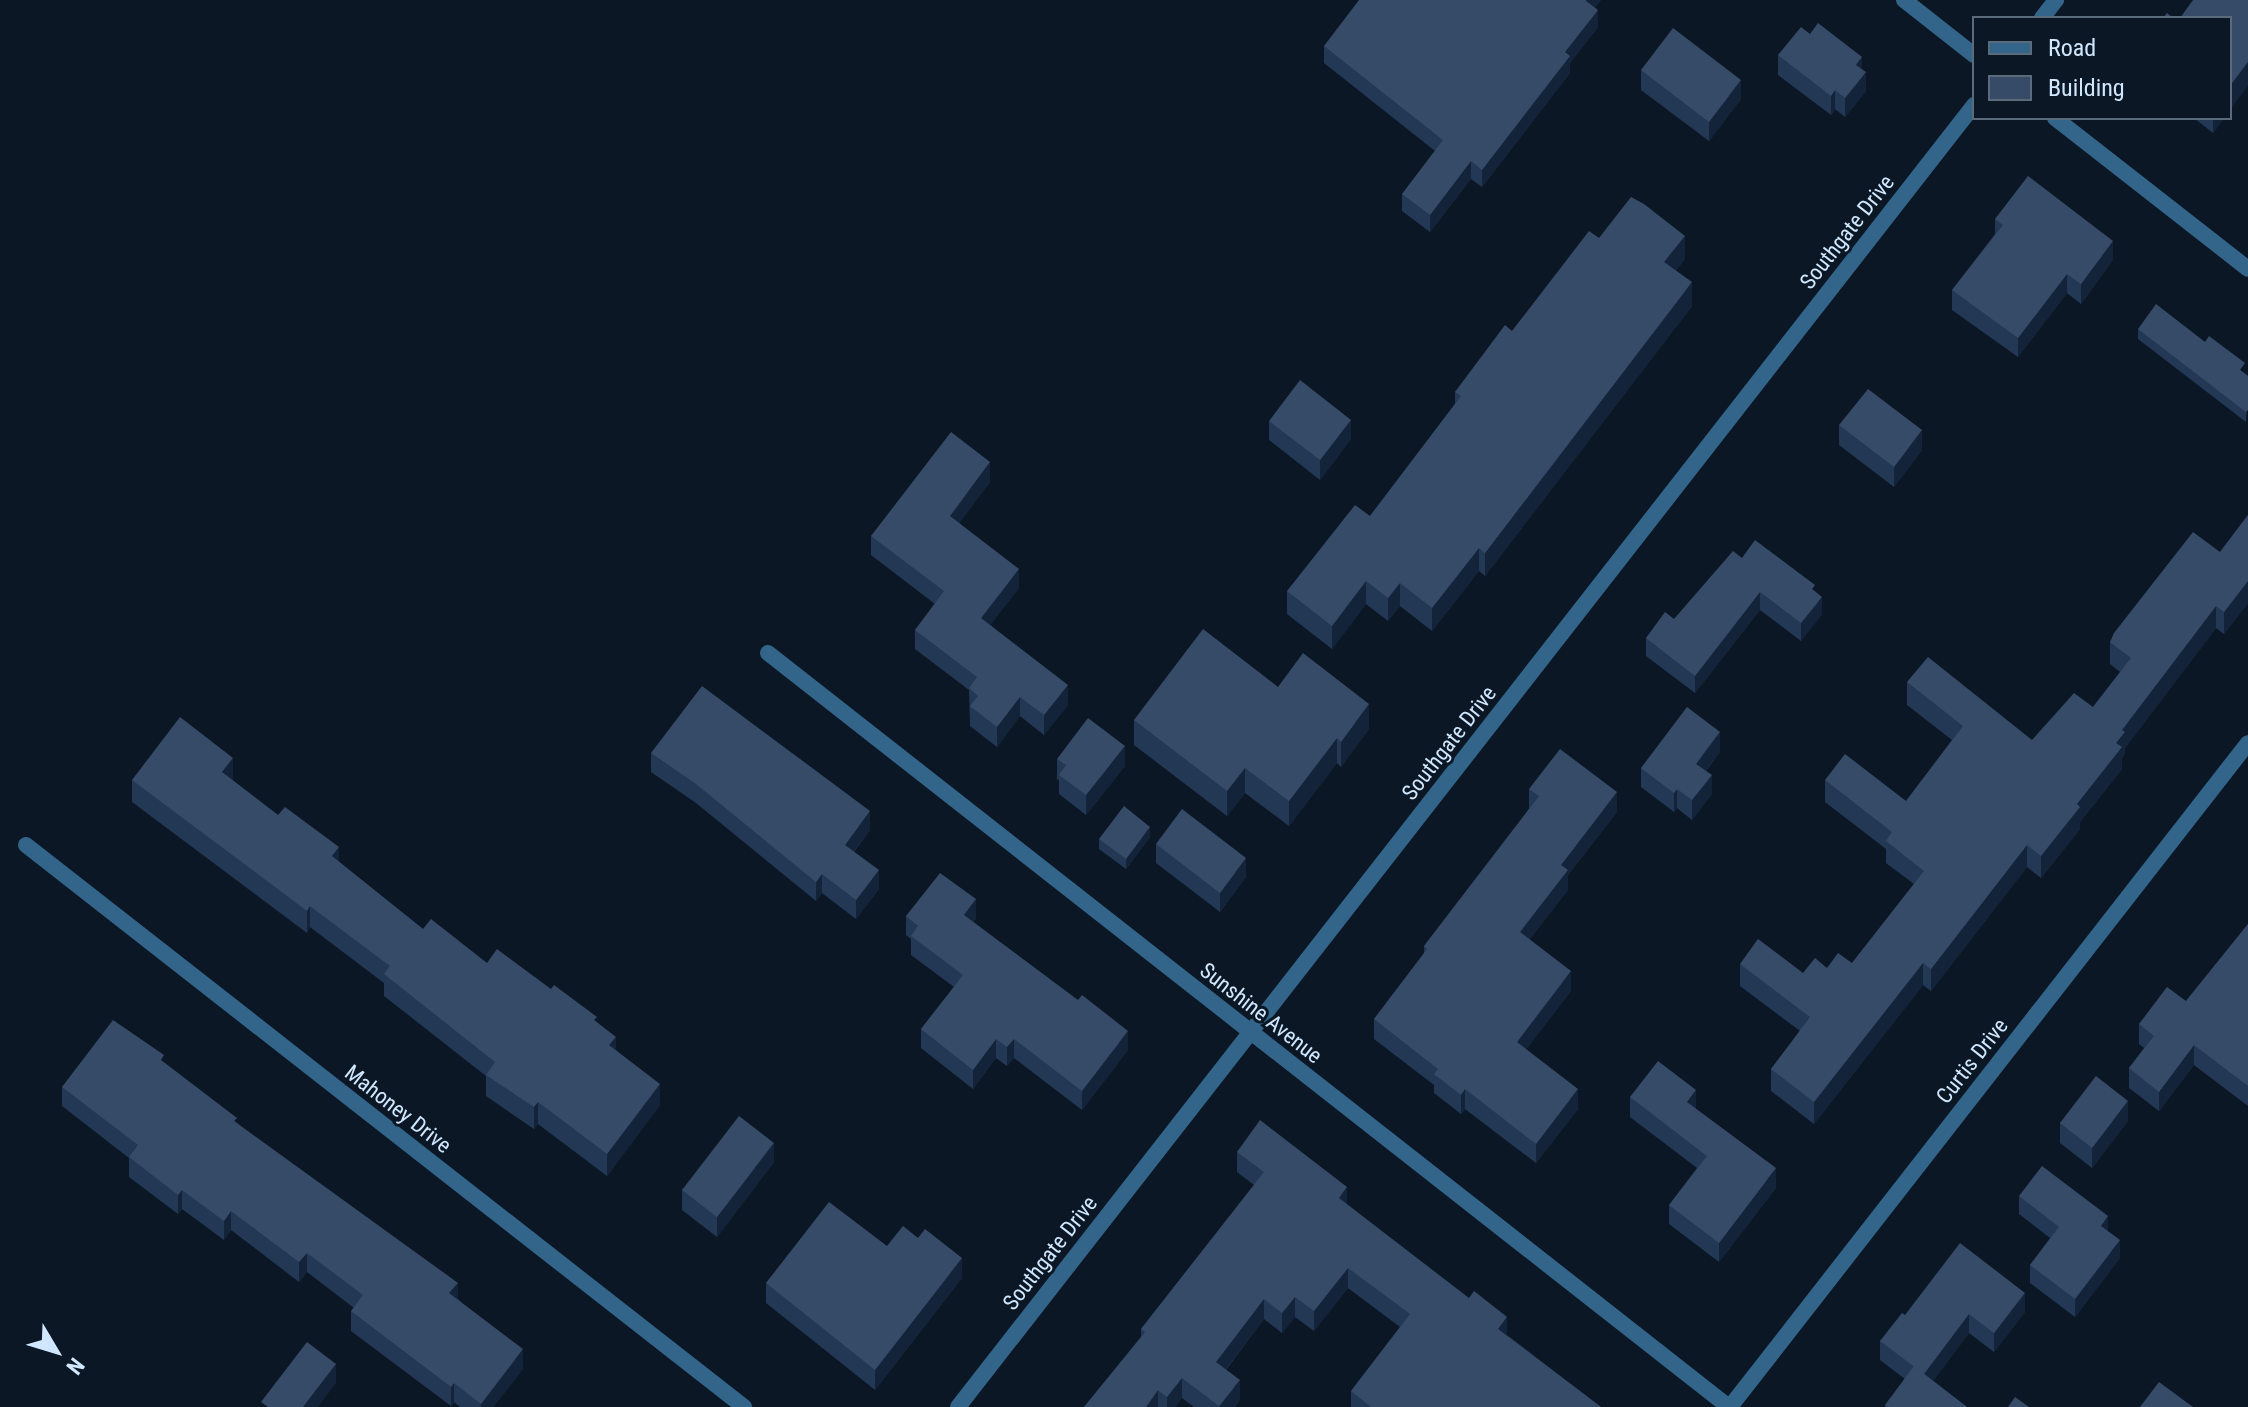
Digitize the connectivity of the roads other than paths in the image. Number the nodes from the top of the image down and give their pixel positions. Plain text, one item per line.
1 (1904, 0) edge
2 (2056, 0) edge
3 (2044, 16) edge
4 (1972, 53) edge
5 (1972, 108) edge
6 (2058, 120) edge
7 (2248, 269) edge
8 (768, 653) dead end
9 (2248, 743) edge
10 (26, 845) dead end
11 (1250, 1033) junction
12 (744, 1407) edge
13 (958, 1407) edge
14 (1730, 1407) edge

1 - 4 street
2 - 3 street
5 - 11 street, Southgate Drive
6 - 7 street
8 - 11 street, Sunshine Avenue
9 - 14 street, Curtis Drive
10 - 12 street, Mahoney Drive
11 - 13 street, Southgate Drive
11 - 14 street, Sunshine Avenue

